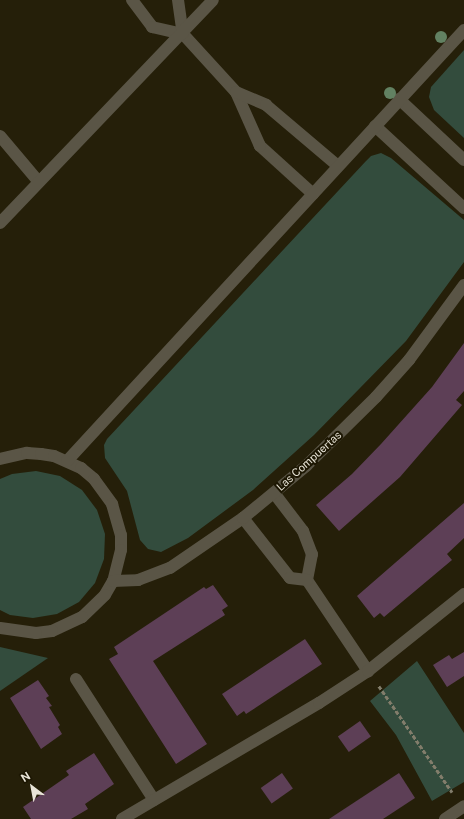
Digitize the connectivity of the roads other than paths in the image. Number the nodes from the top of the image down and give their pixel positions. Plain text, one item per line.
1 (132, 0) edge
2 (178, 0) edge
3 (213, 0) edge
4 (464, 30) edge
5 (183, 34) junction
6 (236, 92) junction
7 (400, 99) junction
8 (375, 126) junction
9 (0, 136) edge
10 (464, 160) edge
11 (338, 166) junction
12 (39, 182) junction
13 (312, 194) junction
14 (464, 208) edge
15 (0, 222) edge
16 (464, 285) edge
17 (0, 459) edge
18 (68, 461) junction
19 (274, 492) junction
20 (243, 518) junction
21 (307, 580) junction
22 (113, 581) junction
23 (464, 594) edge
24 (0, 628) edge
25 (368, 671) junction
26 (76, 679) dead end
27 (154, 800) junction
28 (463, 807) edge
29 (122, 819) edge
30 (445, 819) edge

1 - 5 street
2 - 5 street
3 - 5 street
4 - 7 street
5 - 6 street
5 - 12 street
6 - 11 street
6 - 13 street
7 - 8 street
7 - 10 street
8 - 11 street
8 - 14 street
9 - 12 street
11 - 13 street
12 - 15 street
13 - 18 street
16 - 19 street, Las Compuertas
17 - 18 street
18 - 22 street
19 - 20 street, Las Compuertas
19 - 21 street
20 - 21 street
20 - 22 street, Las Compuertas
21 - 25 street
22 - 24 street
23 - 25 street
25 - 27 street
26 - 27 street
27 - 29 street
28 - 30 street

